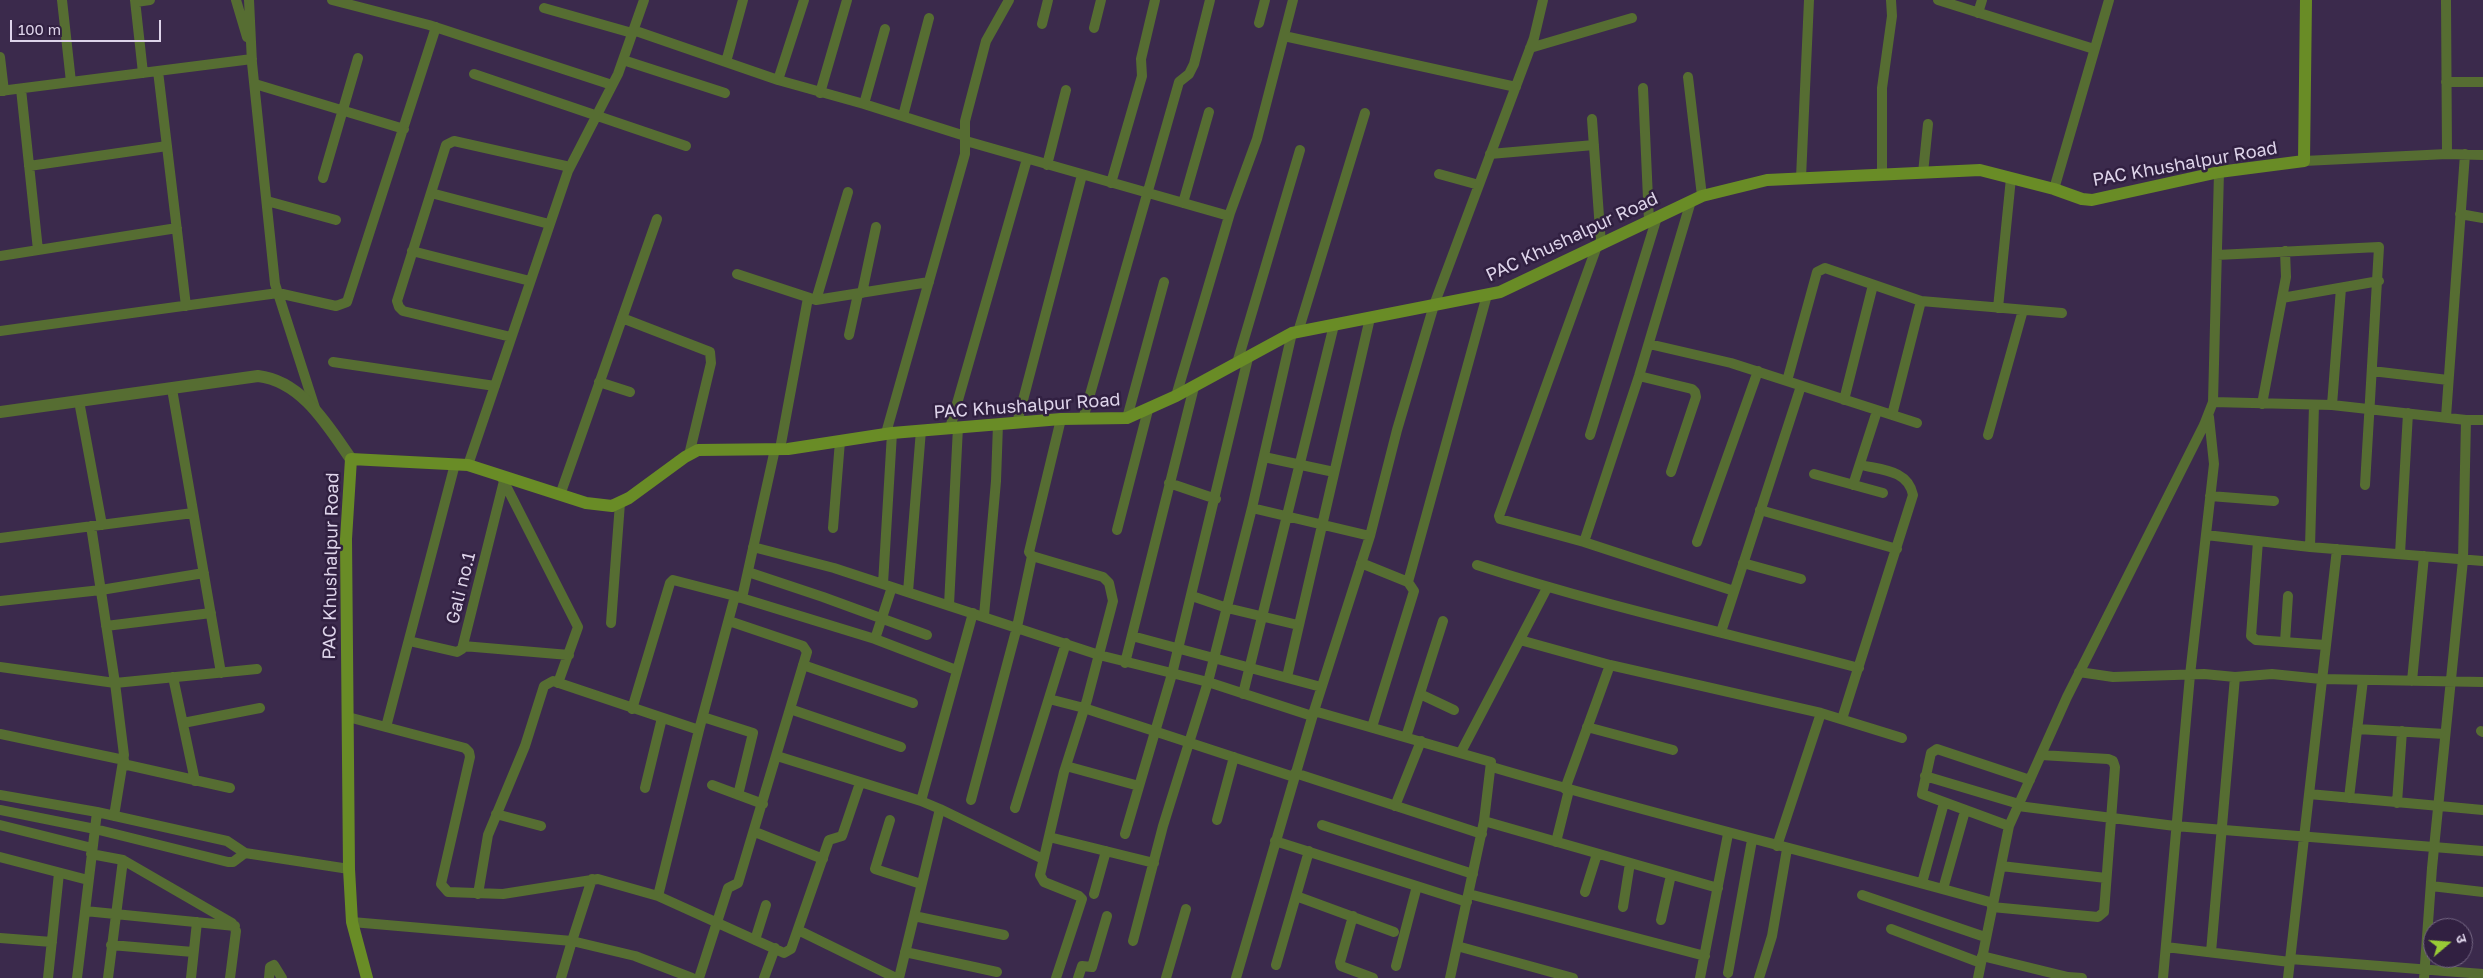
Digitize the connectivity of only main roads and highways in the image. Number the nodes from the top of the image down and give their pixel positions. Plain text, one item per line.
1 (2306, 0) edge
2 (367, 978) edge

1 - 2 main road, PAC Khushalpur Road

